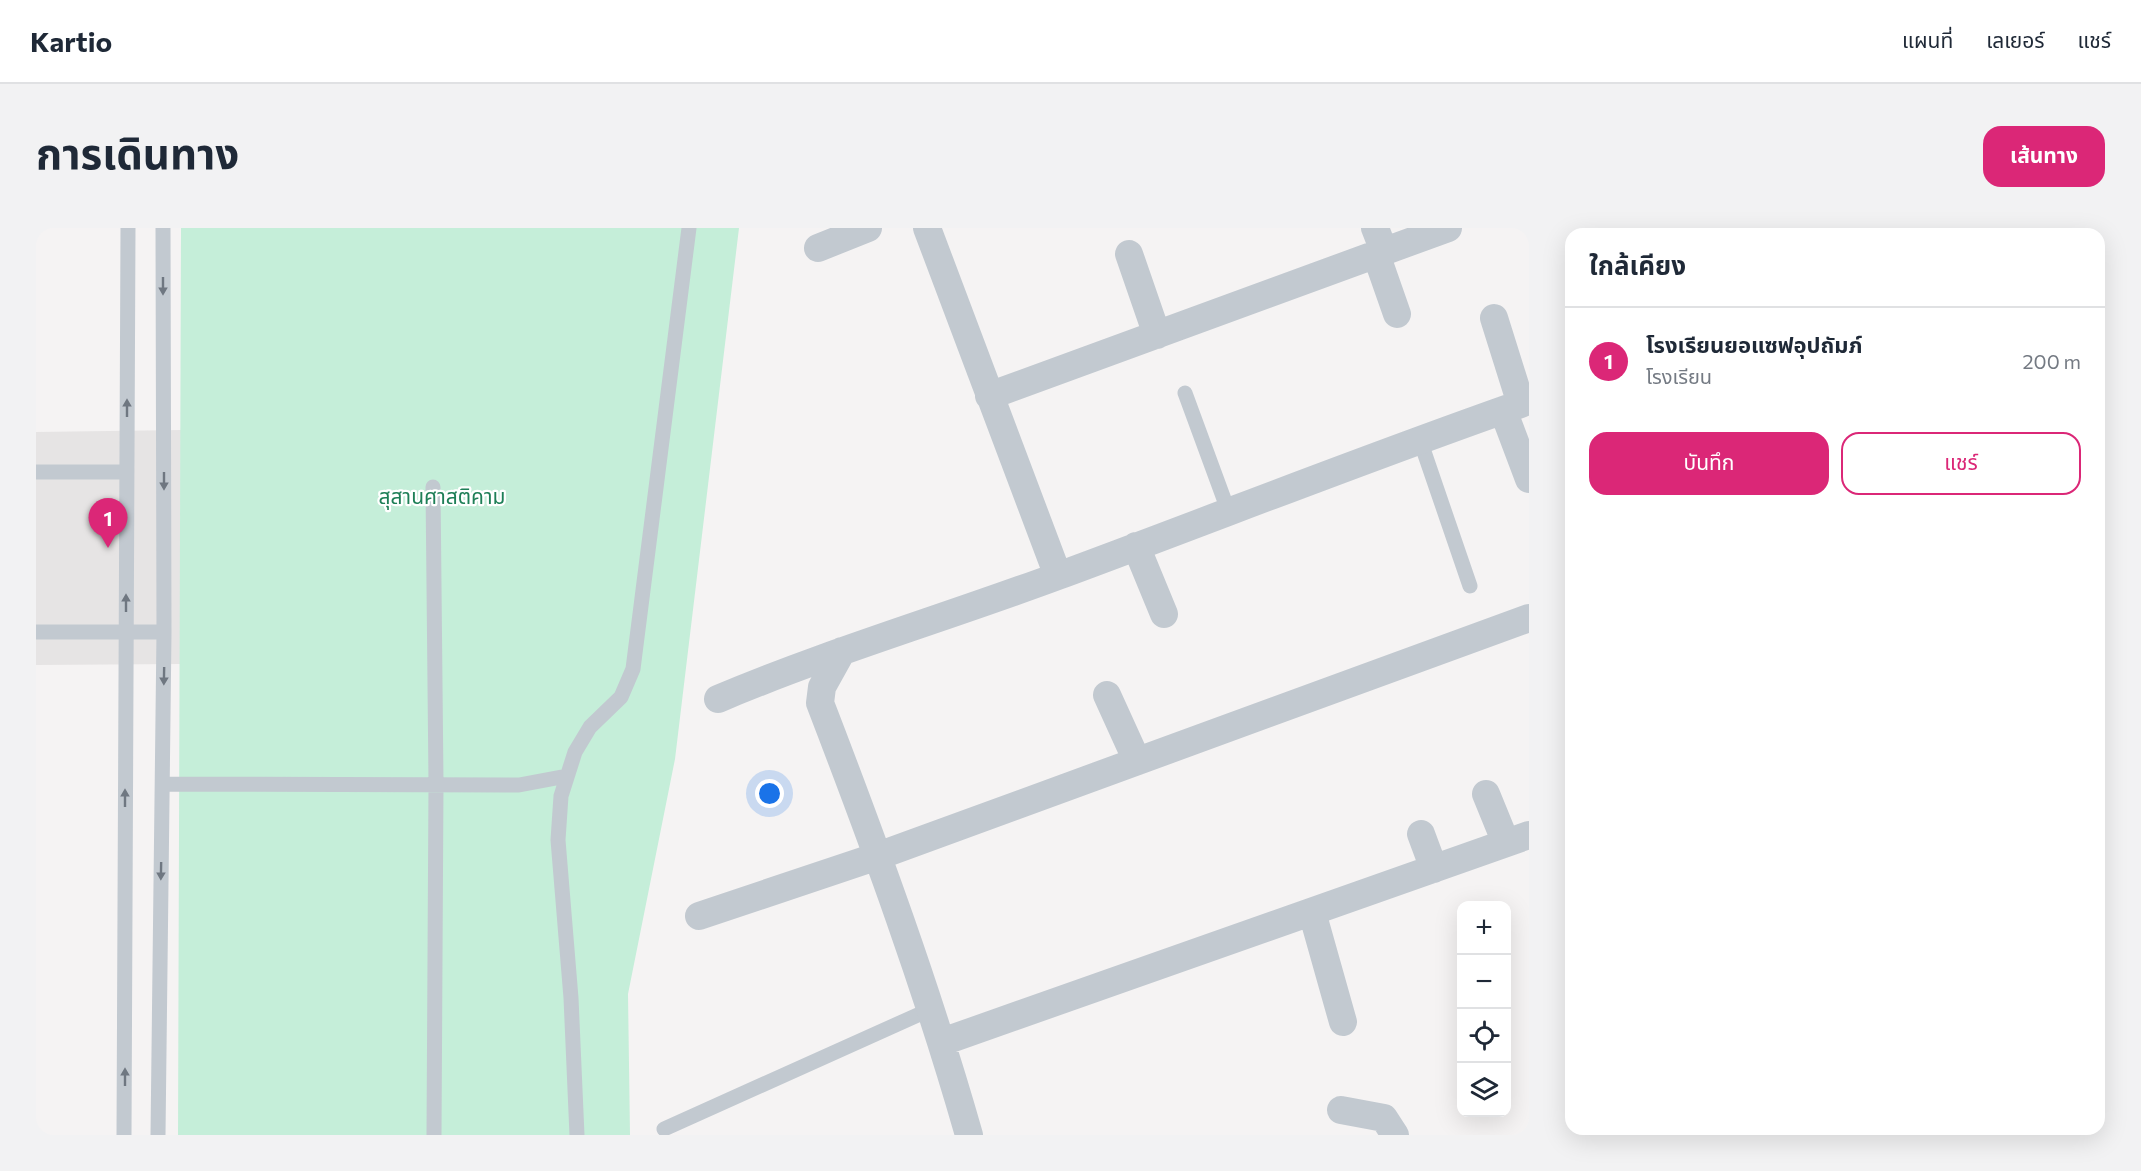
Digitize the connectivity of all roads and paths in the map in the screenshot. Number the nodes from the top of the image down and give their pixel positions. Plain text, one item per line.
1 (128, 228) edge
2 (163, 228) edge
3 (689, 228) edge
4 (868, 228) edge
5 (927, 228) edge
6 (1448, 228) edge
7 (1378, 244) edge
8 (819, 248) dead end
9 (1129, 255) dead end
10 (1397, 314) dead end
11 (1494, 318) dead end
12 (1157, 334) junction
13 (1185, 393) dead end
14 (989, 396) junction
15 (1517, 405) edge
16 (1420, 440) junction
17 (36, 472) edge
18 (127, 472) junction
19 (1529, 479) edge
20 (433, 487) dead end
21 (1228, 510) junction
22 (1136, 546) junction
23 (1058, 576) junction
24 (1470, 586) dead end
25 (1164, 614) dead end
26 (1529, 618) edge
27 (126, 630) junction
28 (36, 632) edge
29 (164, 632) junction
30 (842, 651) junction
31 (1107, 695) dead end
32 (718, 699) dead end
33 (1137, 761) junction
34 (567, 776) junction
35 (436, 783) junction
36 (163, 784) junction
37 (1486, 794) dead end
38 (1421, 834) dead end
39 (1517, 839) edge
40 (878, 856) junction
41 (1434, 869) junction
42 (1312, 912) junction
43 (699, 916) dead end
44 (931, 1009) junction
45 (1343, 1022) dead end
46 (942, 1042) junction
47 (1341, 1110) dead end
48 (664, 1129) dead end
49 (124, 1135) edge
50 (158, 1135) edge
51 (434, 1135) edge
52 (577, 1135) edge
53 (969, 1135) edge
54 (1395, 1135) edge

18 -> 1 lane
2 -> 29 lane
3 - 34 lane
4 - 8 street
5 - 14 street
6 - 7 street
7 - 10 street
7 - 12 street
9 - 12 street
11 - 15 street
12 - 14 street
13 - 21 lane
14 - 23 street
15 - 16 street
15 - 19 street
16 - 21 street
16 - 24 lane
17 - 18 lane
27 -> 18 lane
20 - 35 lane
21 - 22 street
22 - 23 street
22 - 25 street
23 - 30 street
26 - 33 street
27 - 28 lane
27 - 29 lane
49 -> 27 lane
29 -> 36 lane
30 - 32 street
30 - 40 street
31 - 33 street
33 - 40 street
34 - 35 lane
34 - 52 lane
35 - 36 lane
35 - 51 lane
36 -> 50 lane
37 - 39 street
38 - 41 street
39 - 41 street
40 - 43 street
40 - 44 street
41 - 42 street
42 - 45 street
42 - 46 street
44 - 46 street
44 - 48 lane
46 - 53 street
47 - 54 street

